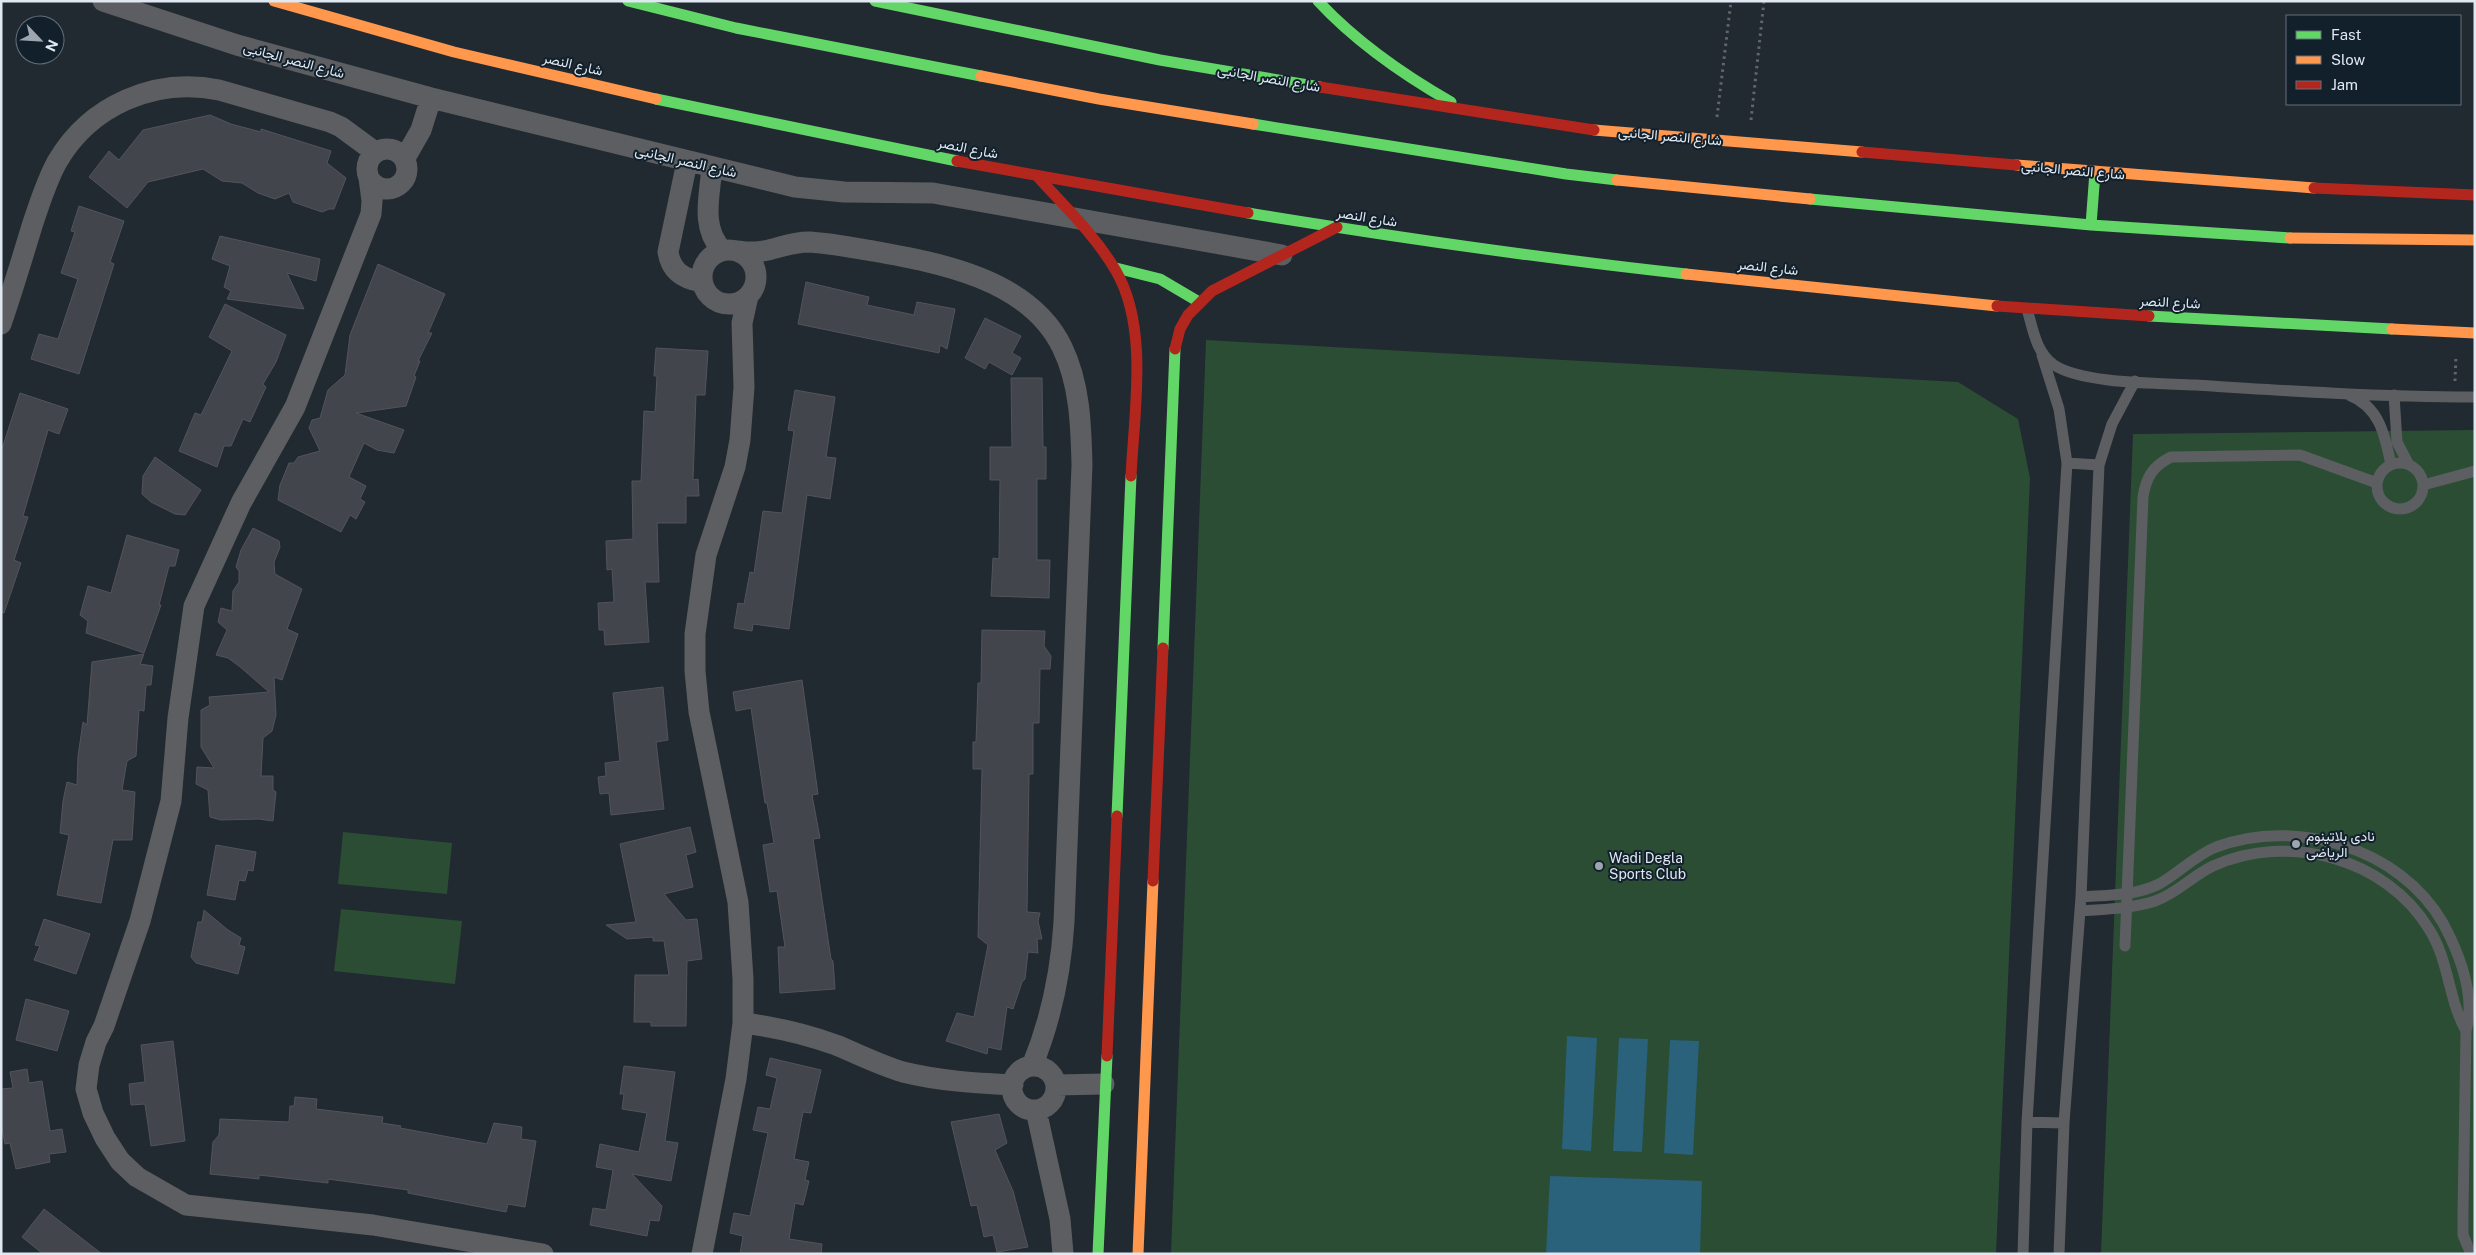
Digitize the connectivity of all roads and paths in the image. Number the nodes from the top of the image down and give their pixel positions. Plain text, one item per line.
1 (103, 1) edge
2 (274, 1) edge
3 (628, 1) edge
4 (875, 1) edge
5 (1318, 1) edge
6 (1731, 1) edge
7 (1764, 1) edge
8 (431, 98) junction
9 (1468, 112) junction
10 (1714, 140) junction
11 (1748, 143) junction
12 (375, 152) junction
13 (405, 158) junction
14 (687, 162) junction
15 (712, 167) junction
16 (2095, 172) junction
17 (1038, 176) junction
18 (369, 178) junction
19 (398, 186) junction
20 (2475, 195) edge
21 (1074, 217) junction
22 (2091, 225) junction
23 (1337, 227) junction
24 (366, 232) junction
25 (2472, 241) edge
26 (774, 250) junction
27 (730, 251) junction
28 (1282, 255) junction
29 (1116, 268) junction
30 (756, 271) junction
31 (702, 282) junction
32 (748, 296) junction
33 (1199, 302) junction
34 (723, 304) junction
35 (2027, 309) junction
36 (1, 324) edge
37 (2456, 333) junction
38 (2475, 333) edge
39 (742, 334) junction
40 (2042, 355) junction
41 (2135, 381) junction
42 (2345, 394) junction
43 (2394, 395) junction
44 (2455, 397) junction
45 (2475, 397) edge
46 (2067, 463) junction
47 (2099, 465) junction
48 (2391, 465) junction
49 (2409, 465) junction
50 (2475, 471) edge
51 (2377, 483) junction
52 (2423, 485) junction
53 (2354, 850) junction
54 (2350, 863) junction
55 (2126, 894) junction
56 (2081, 897) junction
57 (2126, 907) junction
58 (2080, 911) junction
59 (2125, 946) dead end
60 (743, 1023) junction
61 (2470, 1031) edge
62 (1032, 1066) junction
63 (1104, 1084) junction
64 (1012, 1085) junction
65 (1056, 1085) junction
66 (1036, 1110) junction
67 (2028, 1122) junction
68 (2064, 1123) junction
69 (2470, 1169) edge
70 (543, 1254) edge
71 (702, 1254) edge
72 (1063, 1254) edge
73 (1098, 1254) edge
74 (1138, 1254) edge
75 (2023, 1254) edge
76 (2059, 1254) edge
77 (2471, 1254) edge

1 - 8 street, شارع النصر الجانبى
2 - 17 main road, شارع النصر
3 - 22 main road
4 - 9 main road, شارع النصر الجانبى
5 - 9 main road
6 - 10 path
7 - 11 path
8 - 13 street
8 - 14 street, شارع النصر الجانبى
9 - 10 main road, شارع النصر الجانبى
10 - 11 main road, شارع النصر الجانبى
11 - 16 main road, شارع النصر الجانبى
12 - 13 street
12 - 18 street
12 - 36 street
13 - 19 street
14 - 15 street, شارع النصر الجانبى
14 - 31 street
15 - 21 street, شارع النصر الجانبى
15 - 27 street
16 - 20 main road, شارع النصر الجانبى
16 - 22 main road
17 - 21 main road
17 - 23 main road, شارع النصر
18 - 19 street
18 - 24 street
19 - 24 street
21 - 28 street, شارع النصر الجانبى
21 - 29 main road
22 - 25 main road
23 - 28 main road
23 - 35 main road, شارع النصر
24 - 70 street
26 - 27 street
26 - 30 street
26 - 62 street
27 - 30 street
27 - 31 street
28 - 33 main road
29 - 33 main road
29 - 63 main road
30 - 32 street
31 - 34 street
32 - 34 street
32 - 39 street
33 - 74 main road
34 - 39 street
35 - 37 main road, شارع النصر
35 - 40 lane
37 - 38 main road, شارع النصر
37 - 44 path
39 - 60 street
40 - 41 lane
40 - 46 lane
41 - 42 lane
41 - 47 lane
42 - 43 lane
42 - 48 lane
43 - 44 lane
43 - 49 lane
44 - 45 lane
46 - 47 lane
46 - 67 lane
47 - 56 lane
48 - 49 lane
48 - 51 lane
49 - 52 lane
50 - 52 lane
51 - 52 lane
51 - 55 lane
53 - 54 lane
53 - 55 lane
53 - 61 lane
54 - 57 lane
54 - 61 lane
55 - 56 lane
55 - 57 lane
56 - 58 lane
57 - 58 lane
57 - 59 lane
58 - 68 lane
60 - 64 street
60 - 71 street
61 - 69 lane
62 - 64 street
62 - 65 street
63 - 65 street
63 - 73 main road
64 - 66 street
65 - 66 street
66 - 72 street
67 - 68 lane
67 - 75 lane
68 - 76 lane
69 - 77 lane

